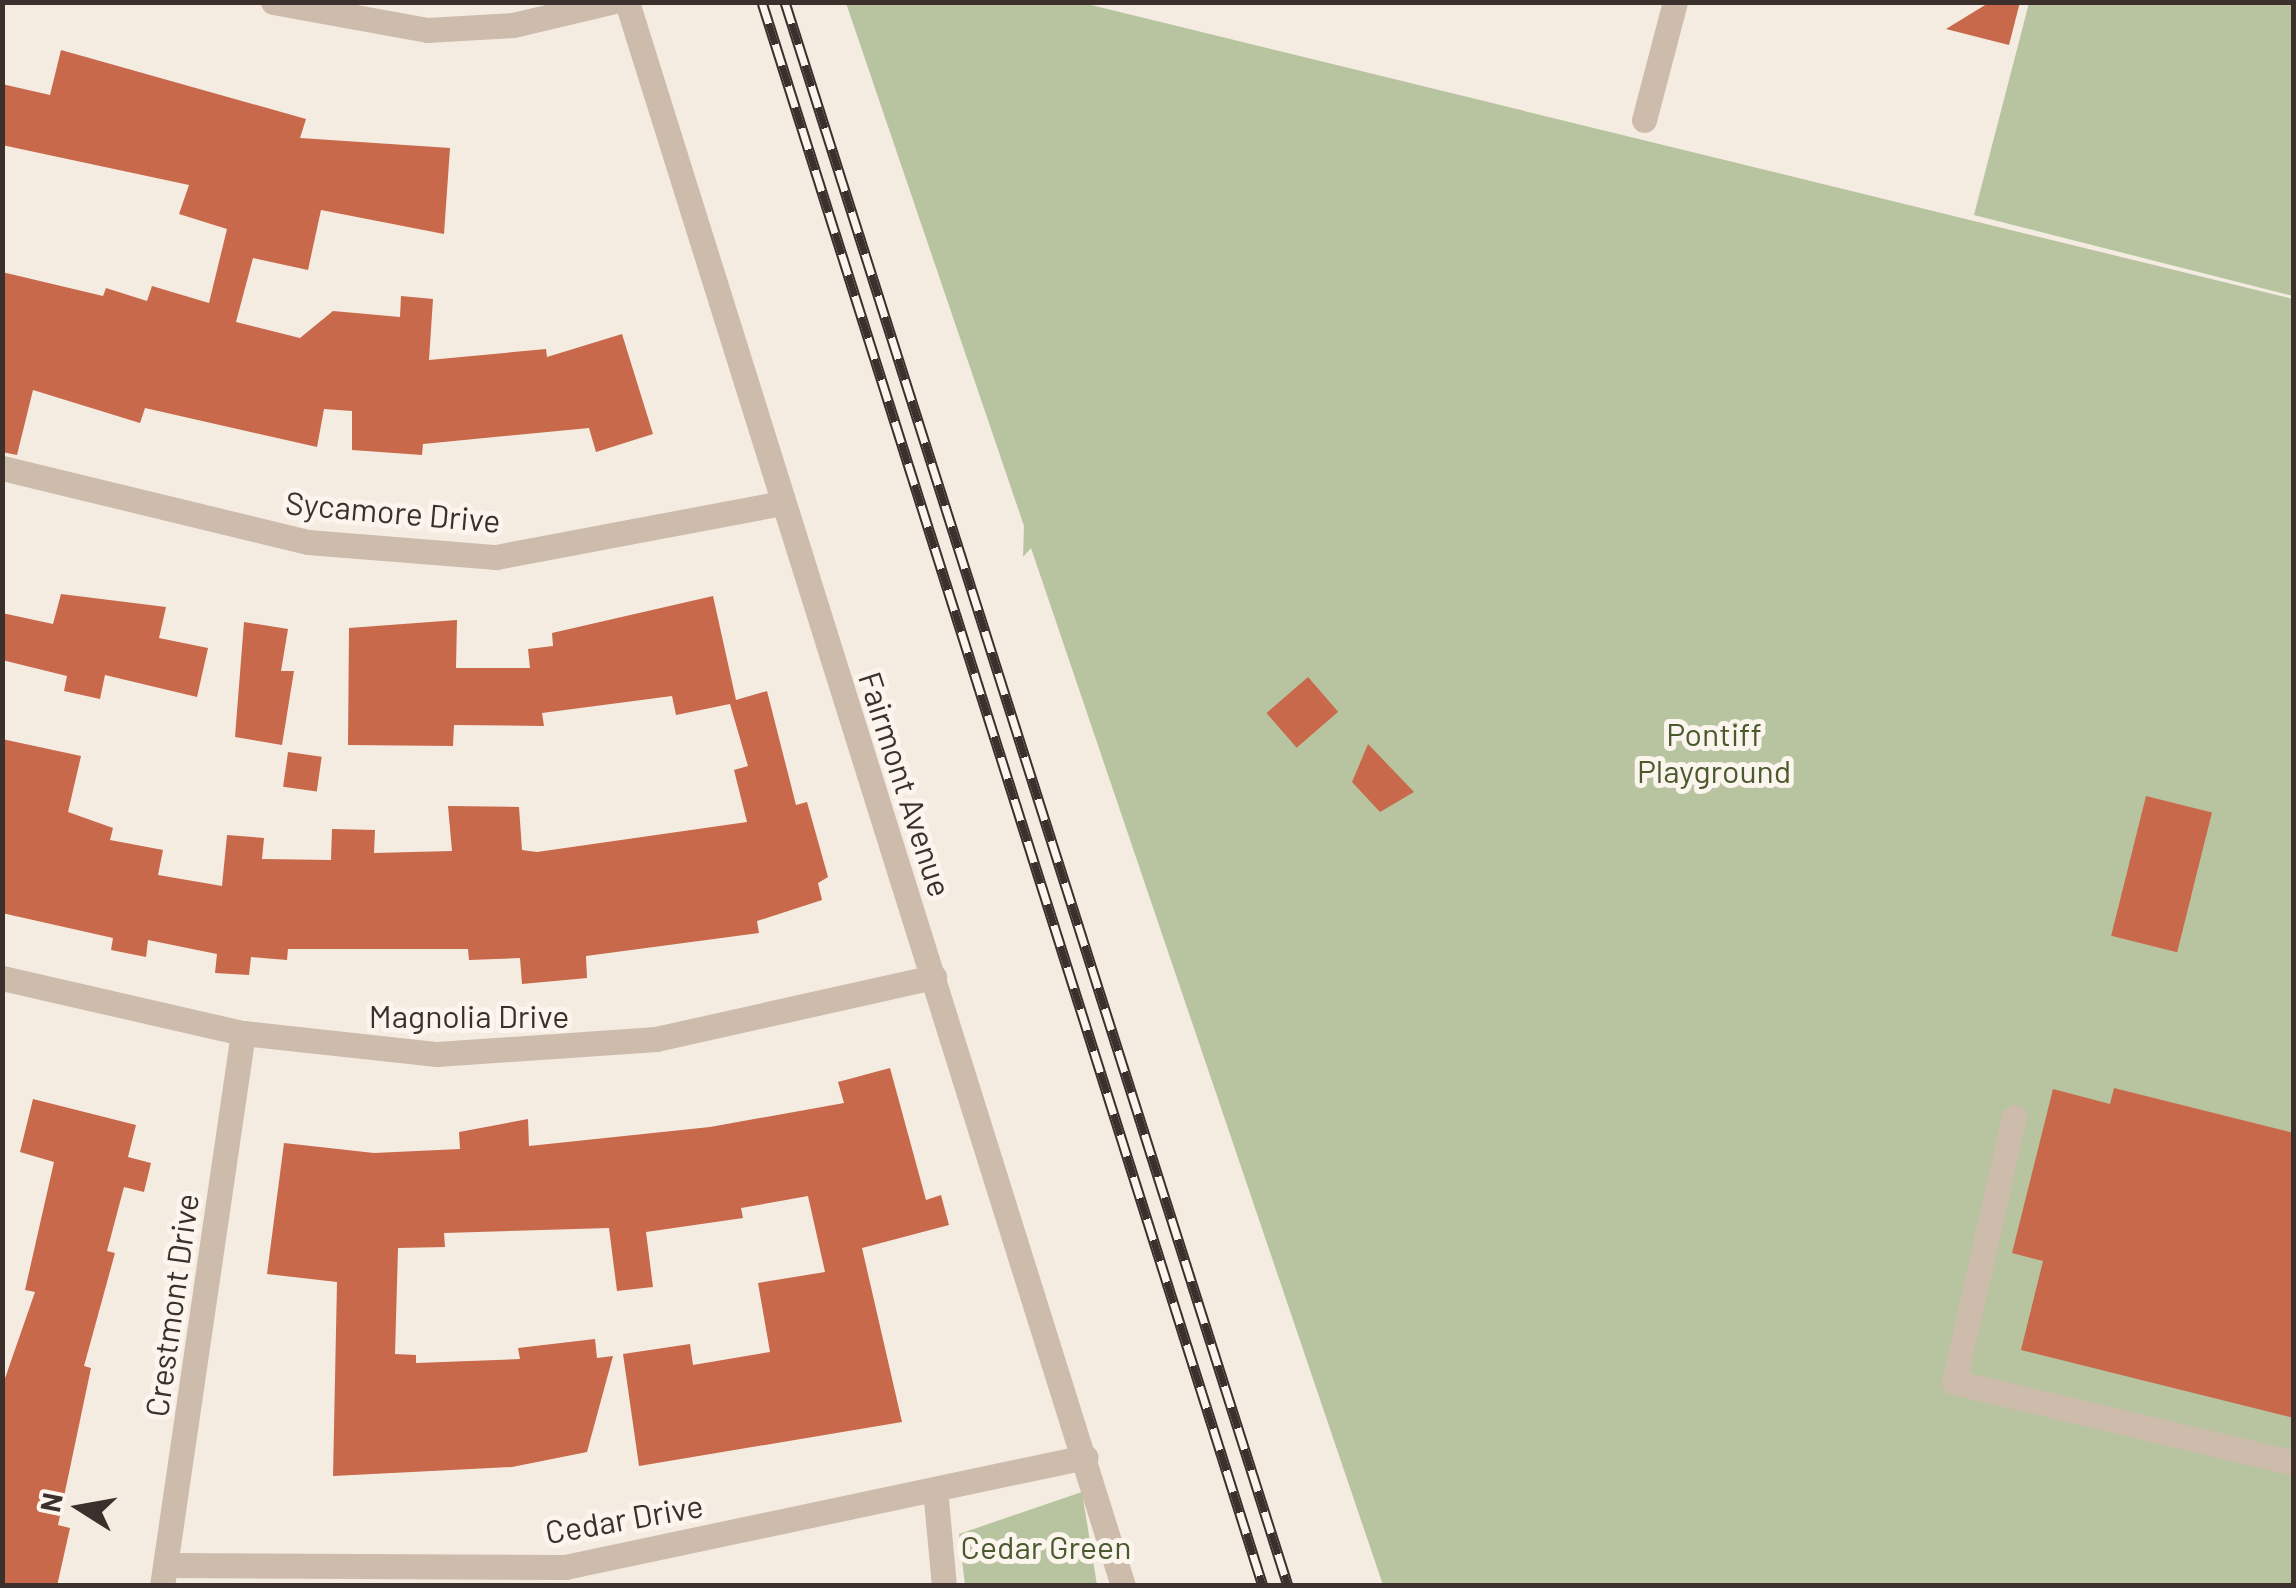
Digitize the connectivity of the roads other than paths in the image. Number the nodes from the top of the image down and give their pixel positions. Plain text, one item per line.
1 (272, 2) edge
2 (610, 2) edge
3 (627, 2) edge
4 (1674, 2) edge
5 (1644, 120) dead end
6 (2, 468) edge
7 (781, 503) junction
8 (934, 977) junction
9 (2, 978) edge
10 (243, 1032) junction
11 (2014, 1117) dead end
12 (1085, 1457) junction
13 (2294, 1463) edge
14 (934, 1488) junction
15 (165, 1575) edge
16 (944, 1586) edge
17 (1124, 1586) edge

1 - 2 street
3 - 7 street, Fairmont Avenue
4 - 5 street
6 - 7 street, Sycamore Drive
7 - 8 street, Fairmont Avenue
8 - 10 street, Magnolia Drive
8 - 12 street, Fairmont Avenue
9 - 10 street, Magnolia Drive
10 - 15 street, Crestmont Drive
11 - 13 street
12 - 14 street, Cedar Drive
12 - 17 street, Fairmont Avenue
14 - 15 street, Cedar Drive
14 - 16 street

